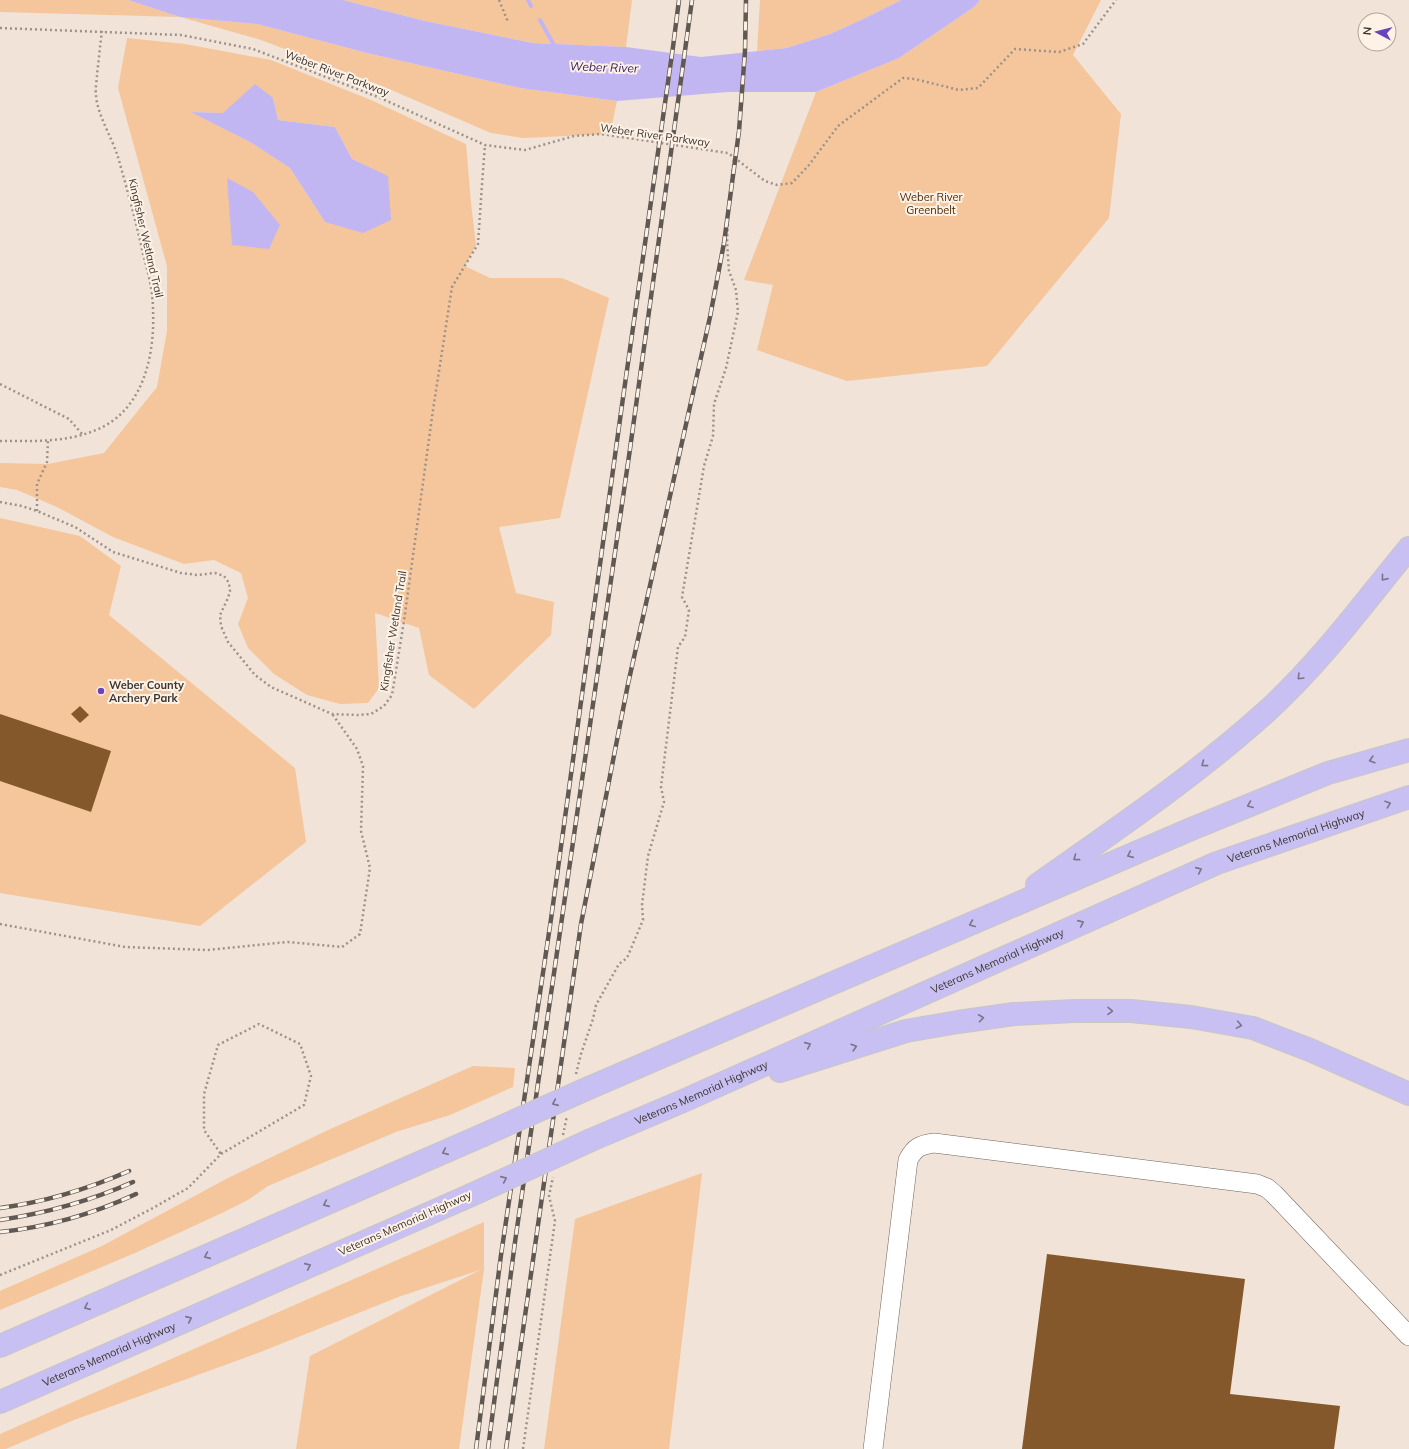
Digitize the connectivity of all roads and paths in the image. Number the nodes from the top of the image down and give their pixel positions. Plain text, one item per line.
1 (500, 0) edge
2 (1116, 0) edge
3 (508, 22) dead end
4 (0, 28) edge
5 (102, 31) junction
6 (485, 145) junction
7 (734, 158) junction
8 (0, 384) edge
9 (83, 435) junction
10 (48, 440) junction
11 (0, 441) edge
12 (0, 502) edge
13 (38, 511) junction
14 (1409, 548) edge
15 (332, 714) junction
16 (1409, 750) edge
17 (1409, 798) edge
18 (1001, 911) junction
19 (0, 924) edge
20 (583, 1081) junction
21 (1409, 1094) edge
22 (683, 1101) junction
23 (568, 1113) dead end
24 (562, 1136) dead end
25 (221, 1154) junction
26 (554, 1173) dead end
27 (0, 1275) edge
28 (1409, 1336) edge
29 (0, 1346) edge
30 (0, 1402) edge
31 (523, 1449) edge
32 (872, 1449) edge

1 - 3 path
2 - 7 path, Weber River Parkway
4 - 5 path, Weber River Parkway
5 - 6 path, Weber River Parkway
5 - 9 path, Kingfisher Wetland Trail
6 - 7 path, Weber River Parkway
6 - 15 path, Kingfisher Wetland Trail
7 - 20 path
8 - 9 path
9 - 10 path, Kingfisher Wetland Trail
10 - 11 path, Kingfisher Wetland Trail
10 - 13 path
12 - 13 path, Kingfisher Wetland Trail
13 - 15 path, Kingfisher Wetland Trail
14 -> 18 highway
15 - 19 path
16 -> 18 highway
22 -> 17 highway, Veterans Memorial Highway
18 -> 20 highway
20 -> 29 highway, bridge
22 -> 21 highway
30 -> 22 highway, Veterans Memorial Highway, bridge
23 - 24 path
25 - 25 path
25 - 27 path
26 - 31 path
28 - 32 lane

